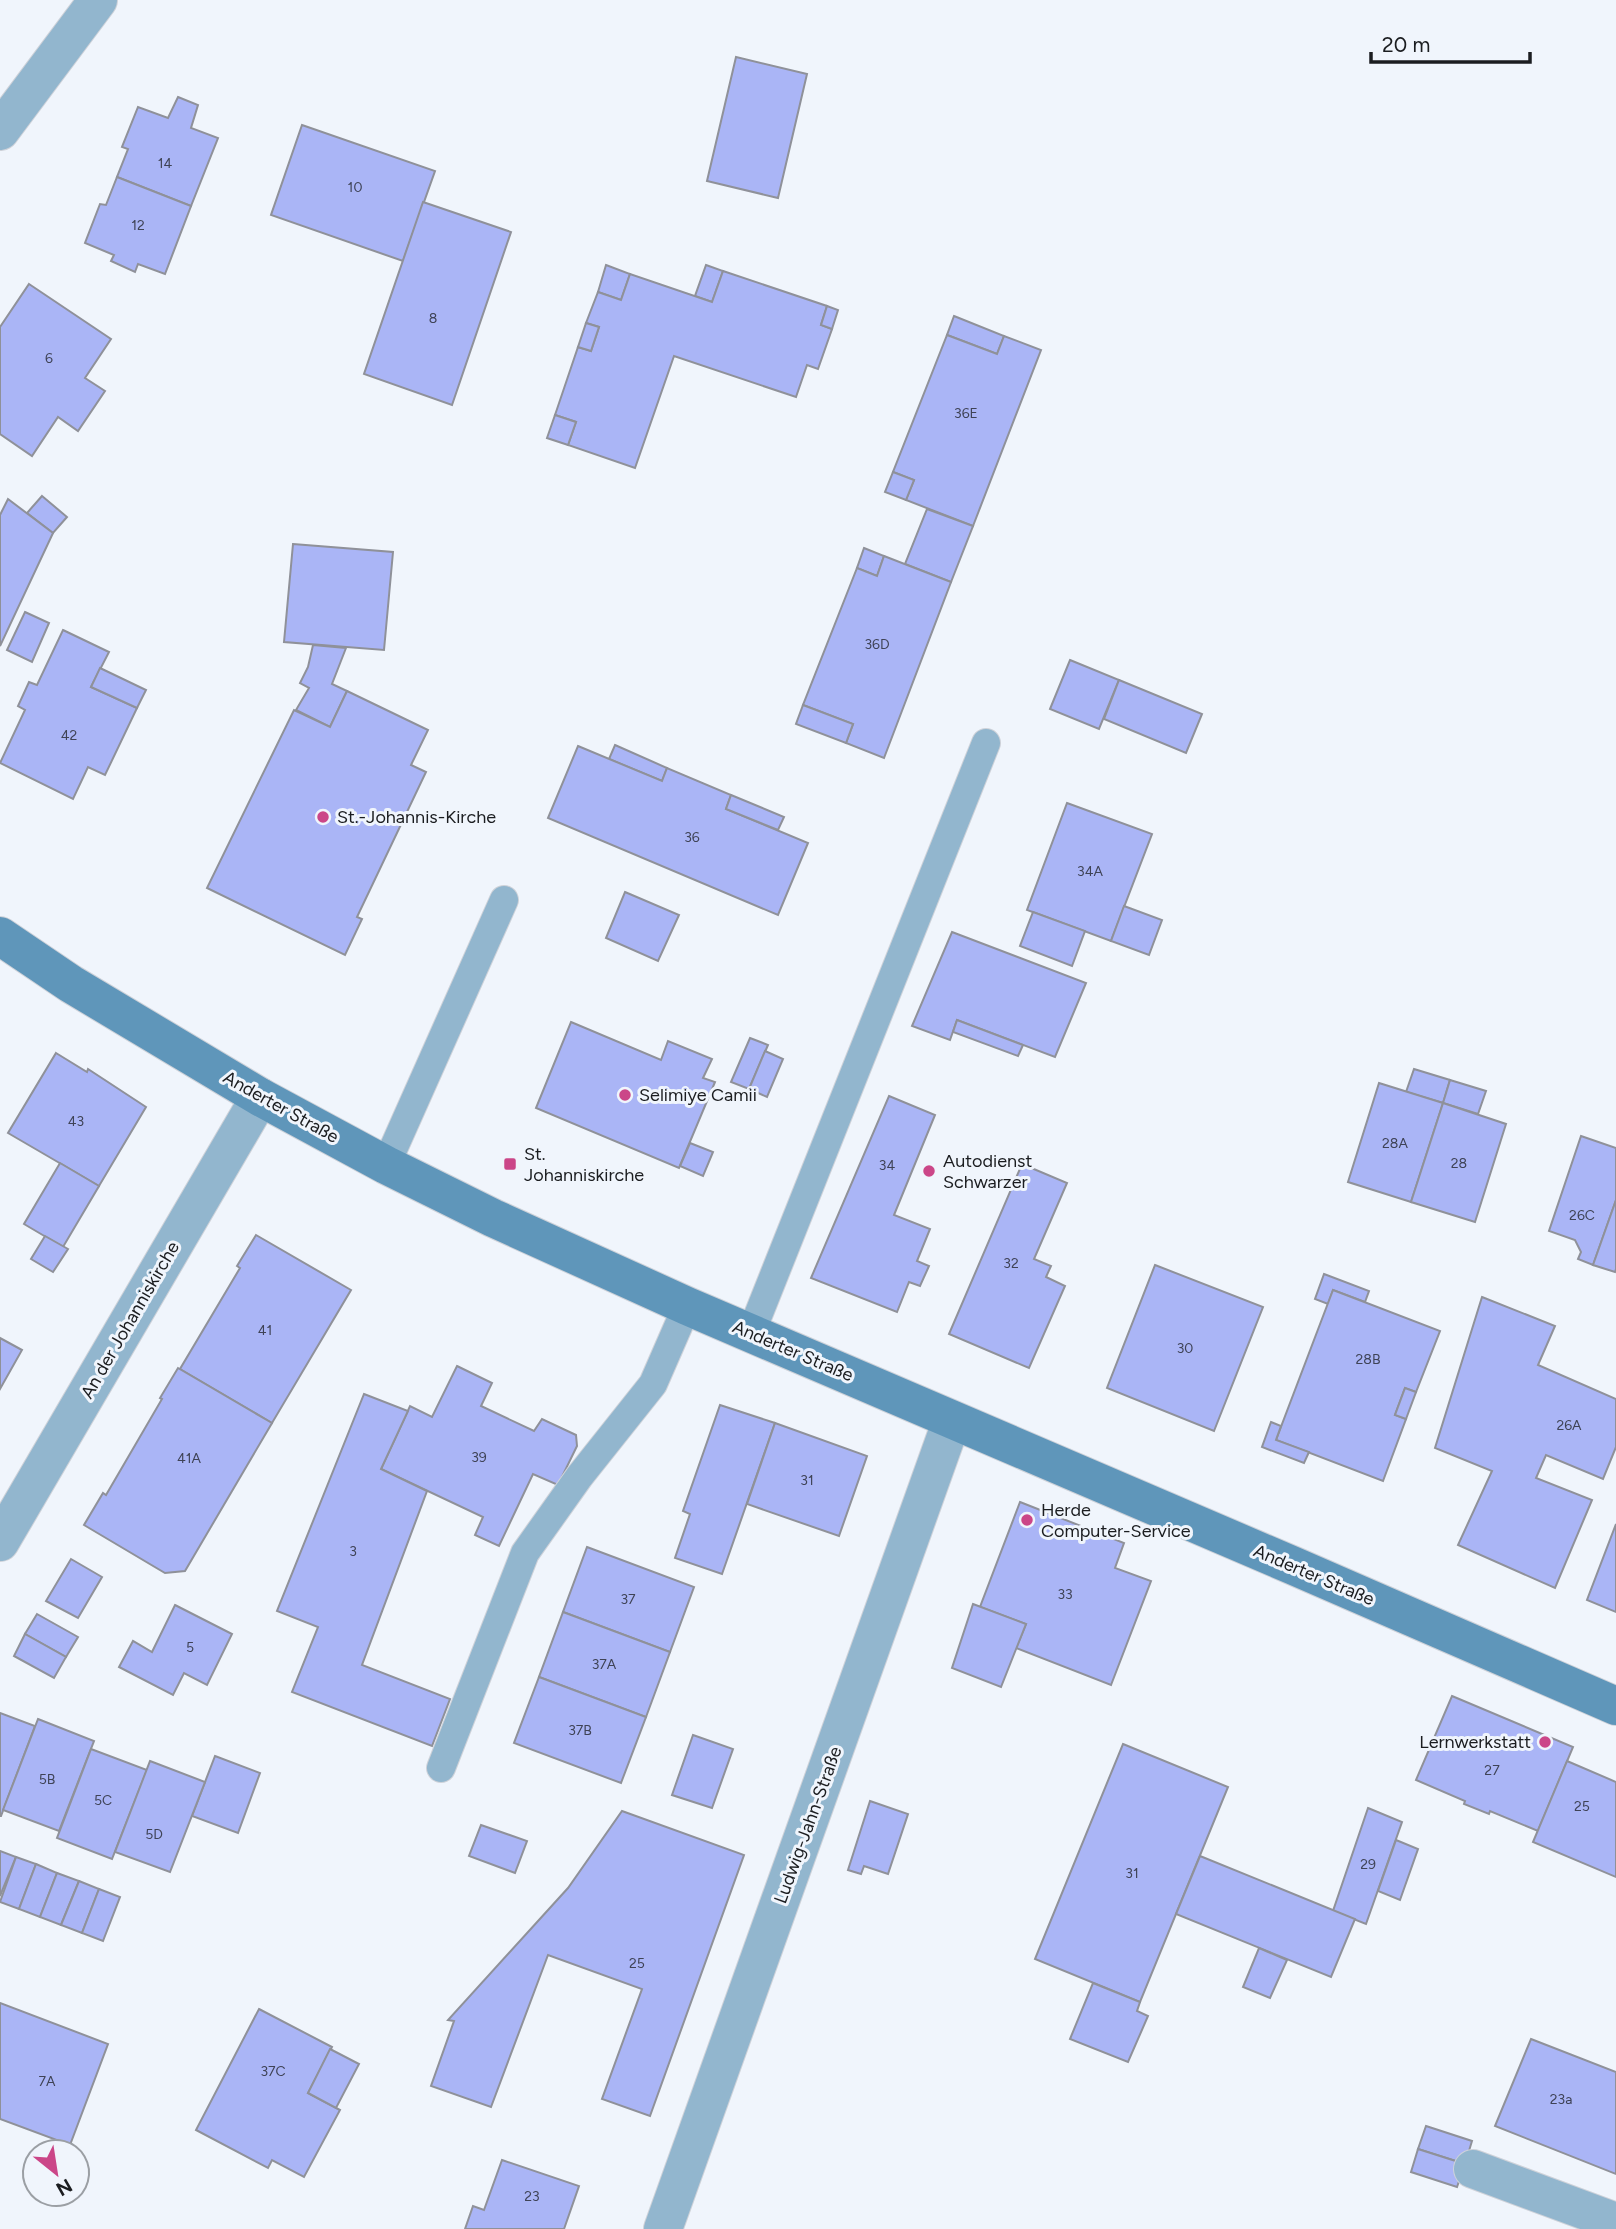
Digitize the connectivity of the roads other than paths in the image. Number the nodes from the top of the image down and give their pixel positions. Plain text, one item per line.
1 (98, 0) edge
2 (0, 131) edge
3 (986, 743) dead end
4 (504, 900) dead end
5 (0, 936) edge
6 (260, 1097) junction
7 (386, 1165) junction
8 (687, 1306) junction
9 (751, 1333) junction
10 (952, 1420) junction
11 (0, 1542) edge
12 (1616, 1706) edge
13 (441, 1768) dead end
14 (1473, 2169) dead end
15 (1616, 2222) edge
16 (663, 2229) edge

1 - 2 street
3 - 9 lane
4 - 7 lane
5 - 6 main road, Anderter Straße
6 - 7 main road, Anderter Straße
6 - 11 street, An der Johanniskirche
7 - 8 main road, Anderter Straße
8 - 9 main road, Anderter Straße
8 - 13 lane
9 - 10 main road, Anderter Straße
10 - 12 main road, Anderter Straße
10 - 16 street, Ludwig-Jahn-Straße
14 - 15 street

